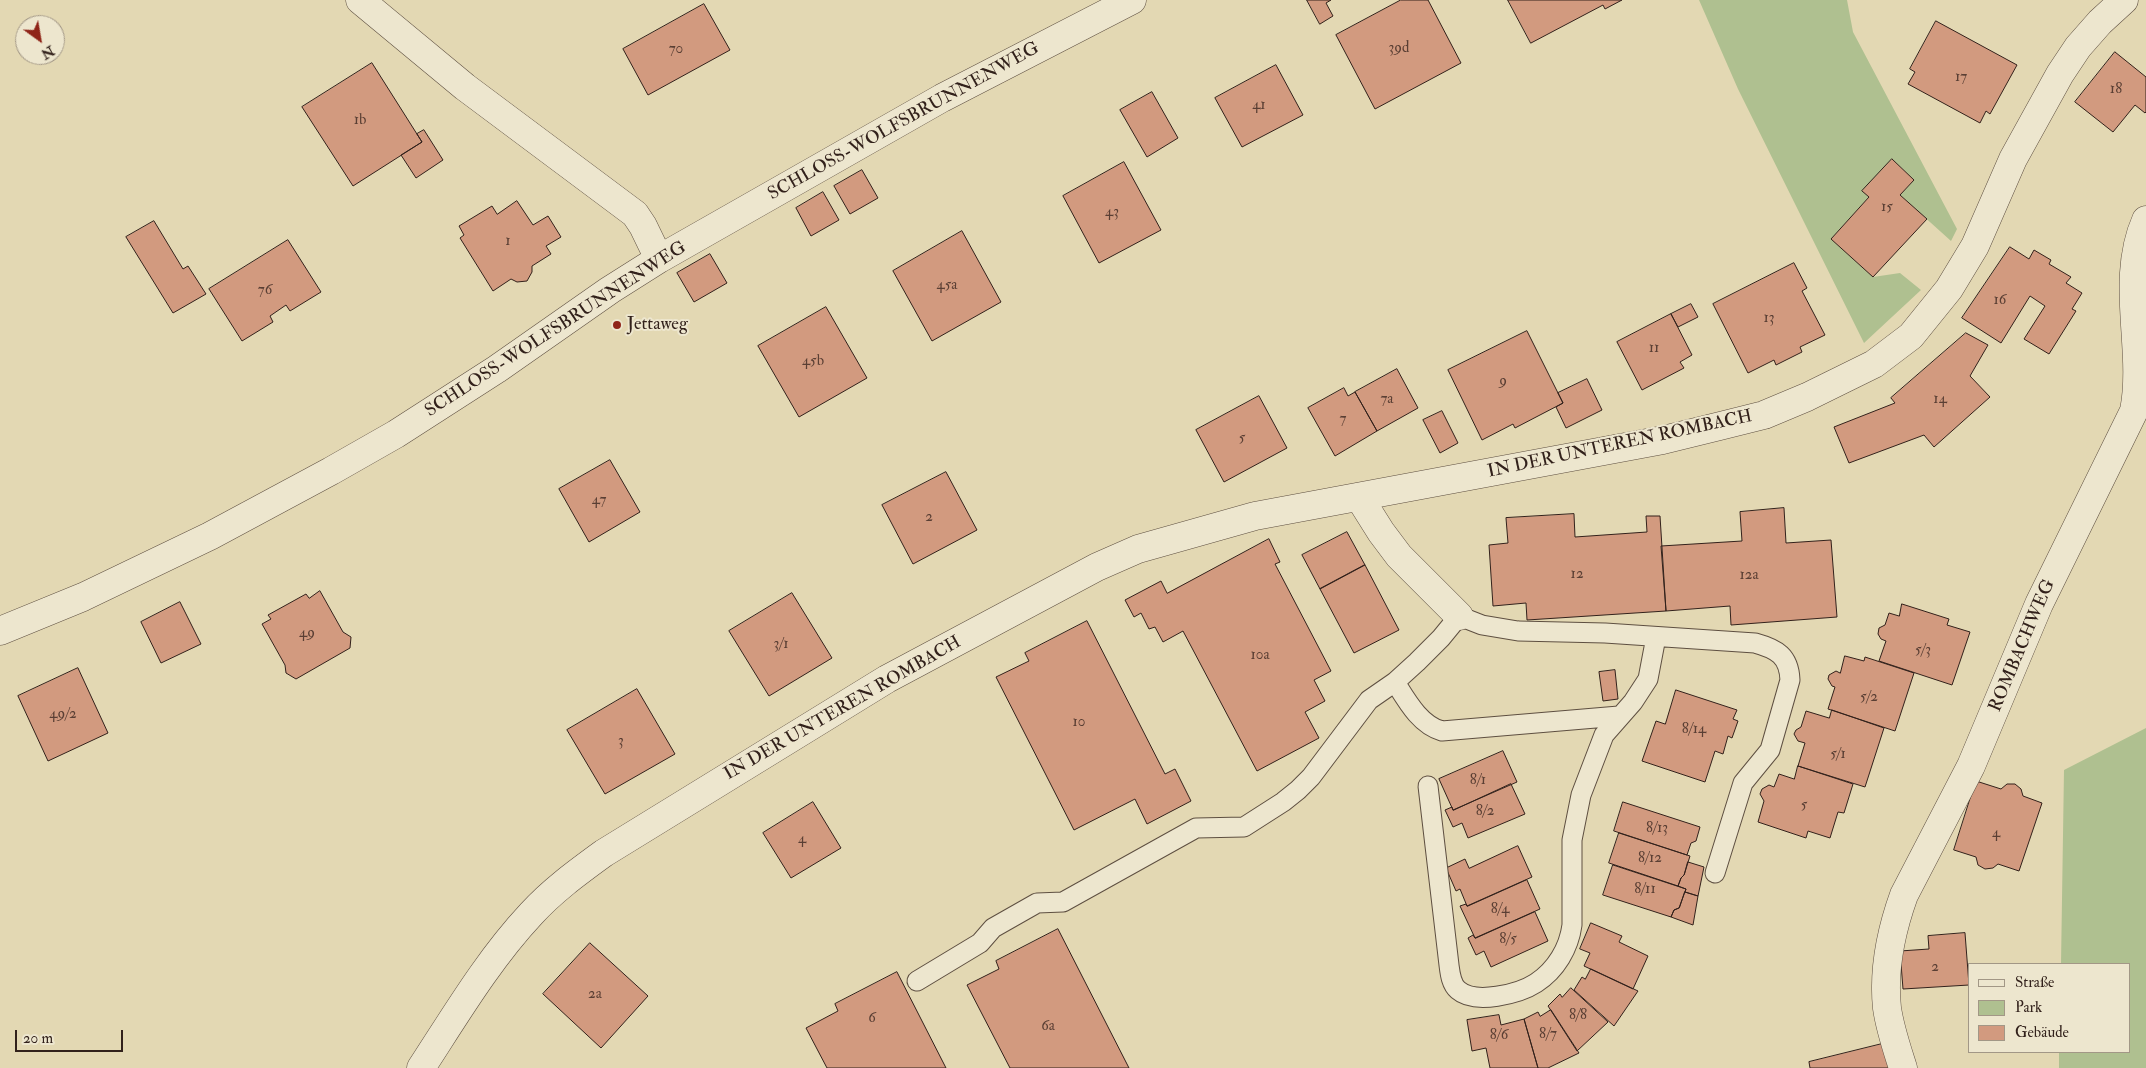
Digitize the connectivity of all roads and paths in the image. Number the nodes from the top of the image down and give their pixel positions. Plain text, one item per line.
1 (360, 0) edge
2 (1132, 0) edge
3 (2124, 0) edge
4 (2146, 220) edge
5 (659, 259) junction
6 (1359, 497) junction
7 (1459, 616) junction
8 (0, 631) edge
9 (1656, 637) junction
10 (1395, 682) junction
11 (1619, 716) junction
12 (1428, 786) dead end
13 (1715, 873) dead end
14 (918, 981) dead end
15 (421, 1068) edge
16 (1903, 1068) edge

1 - 5 street
2 - 5 street, SCHLOSS-WOLFSBRUNNENWEG
3 - 6 street, IN DER UNTEREN ROMBACH
4 - 16 street, ROMBACHWEG
5 - 8 street, SCHLOSS-WOLFSBRUNNENWEG
6 - 7 street
6 - 15 street, IN DER UNTEREN ROMBACH
7 - 9 lane
7 - 10 lane
9 - 11 lane
9 - 13 lane
10 - 11 lane
10 - 14 lane
11 - 12 lane

